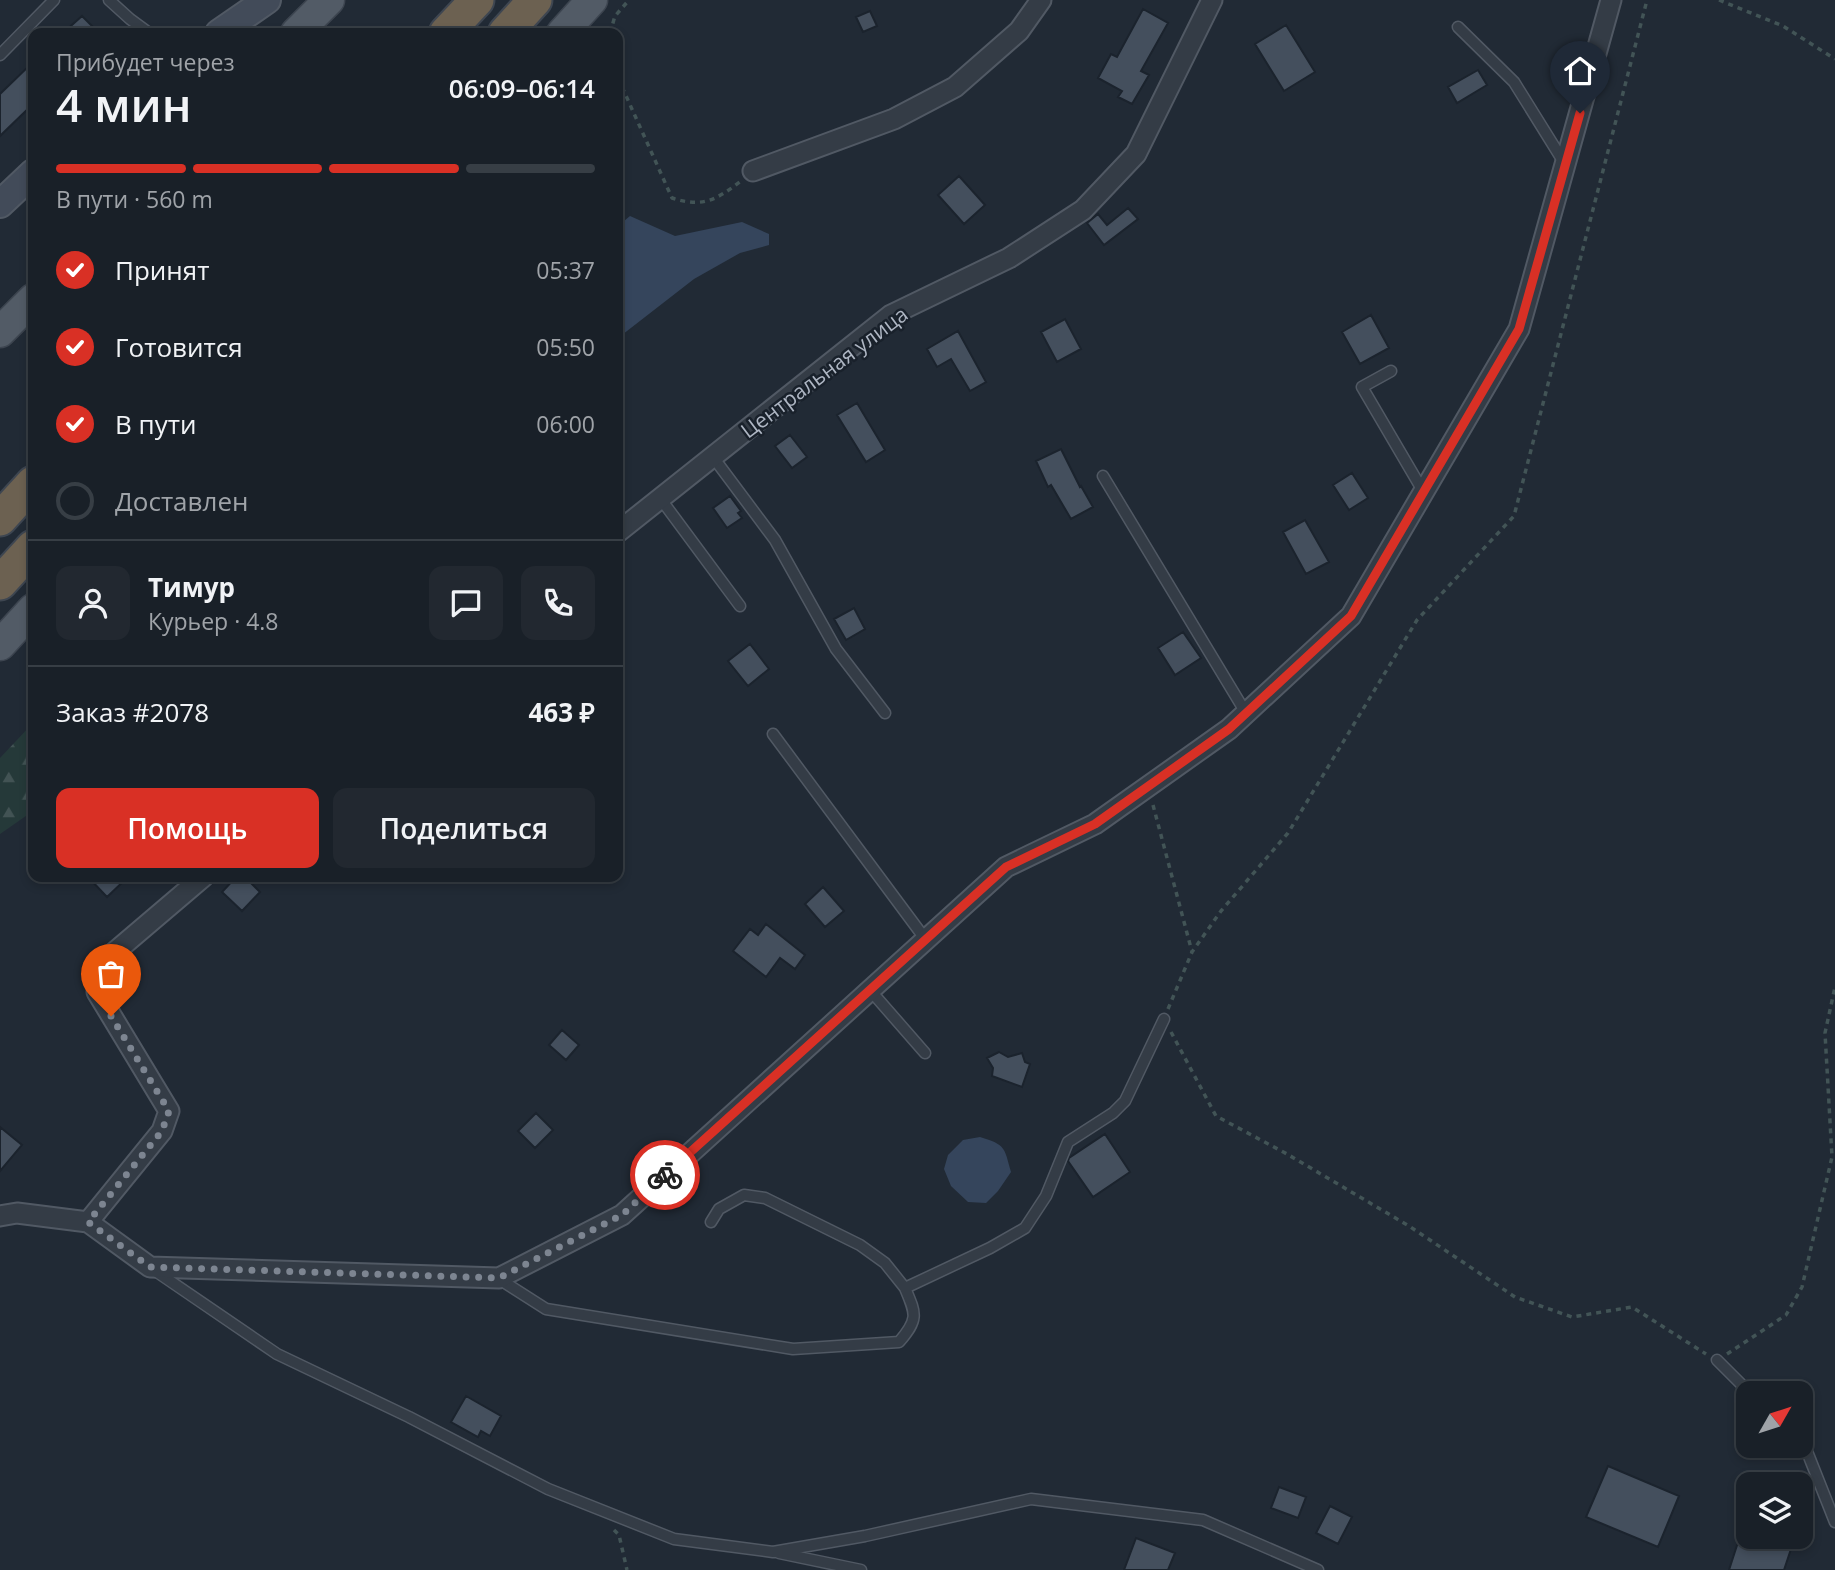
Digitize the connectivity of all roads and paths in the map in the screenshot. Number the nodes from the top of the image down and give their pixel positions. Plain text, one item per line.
1 (54, 0) edge
2 (109, 0) edge
3 (267, 0) edge
4 (329, 0) edge
5 (477, 0) edge
6 (535, 0) edge
7 (592, 0) edge
8 (629, 0) edge
9 (1041, 0) edge
10 (1212, 0) edge
11 (1611, 0) edge
12 (1647, 0) edge
13 (1718, 0) edge
14 (1458, 27) dead end
15 (142, 28) edge
16 (226, 28) edge
17 (301, 28) edge
18 (451, 28) edge
19 (510, 28) edge
20 (567, 28) edge
21 (611, 28) edge
22 (0, 55) edge
23 (1835, 59) edge
24 (623, 89) edge
25 (1566, 164) junction
26 (753, 171) joint
27 (28, 178) edge
28 (0, 204) edge
29 (28, 304) edge
30 (0, 332) edge
31 (1391, 371) dead end
32 (713, 457) junction
33 (1103, 475) dead end
34 (28, 488) edge
35 (1424, 492) junction
36 (660, 498) junction
37 (0, 519) edge
38 (623, 528) edge
39 (28, 552) edge
40 (0, 583) edge
41 (740, 606) dead end
42 (28, 615) edge
43 (0, 645) edge
44 (885, 713) dead end
45 (1246, 713) junction
46 (773, 734) dead end
47 (1148, 787) junction
48 (197, 882) edge
49 (926, 940) junction
50 (1192, 952) junction
51 (1835, 987) edge
52 (870, 990) junction
53 (1164, 1019) junction
54 (925, 1053) dead end
55 (1834, 1159) edge
56 (0, 1216) edge
57 (88, 1222) junction
58 (710, 1222) dead end
59 (150, 1267) junction
60 (499, 1278) junction
61 (905, 1288) junction
62 (1717, 1360) junction
63 (1738, 1381) edge
64 (1810, 1458) edge
65 (597, 1510) junction
66 (1835, 1522) edge
67 (773, 1552) junction
68 (627, 1570) edge
69 (861, 1570) edge
70 (1318, 1570) edge

1 - 22 lane
2 - 15 lane
3 - 16 street
4 - 17 main road
5 - 18 highway
6 - 19 highway
7 - 20 main road
8 - 21 path
9 - 26 street
10 - 32 street, Центральная улица
11 - 25 street
12 - 50 path
13 - 23 path
14 - 25 lane
24 - 26 path
25 - 35 street
27 - 28 street
29 - 30 main road
31 - 35 lane
32 - 36 street, Центральная улица
32 - 44 lane
33 - 45 lane
34 - 37 highway
35 - 45 street
36 - 38 street, Центральная улица
36 - 41 lane
39 - 40 highway
42 - 43 main road
45 - 47 street
46 - 49 lane
47 - 49 street
47 - 50 path
48 - 57 street
49 - 52 street
50 - 53 path
51 - 55 path
52 - 54 lane
52 - 60 street
53 - 61 lane
53 - 62 path
55 - 62 path
56 - 57 street
57 - 59 street
58 - 61 lane
59 - 60 street
59 - 65 lane
60 - 61 lane
62 - 63 lane
64 - 66 lane
65 - 67 lane
65 - 68 path
67 - 69 lane
67 - 70 lane

